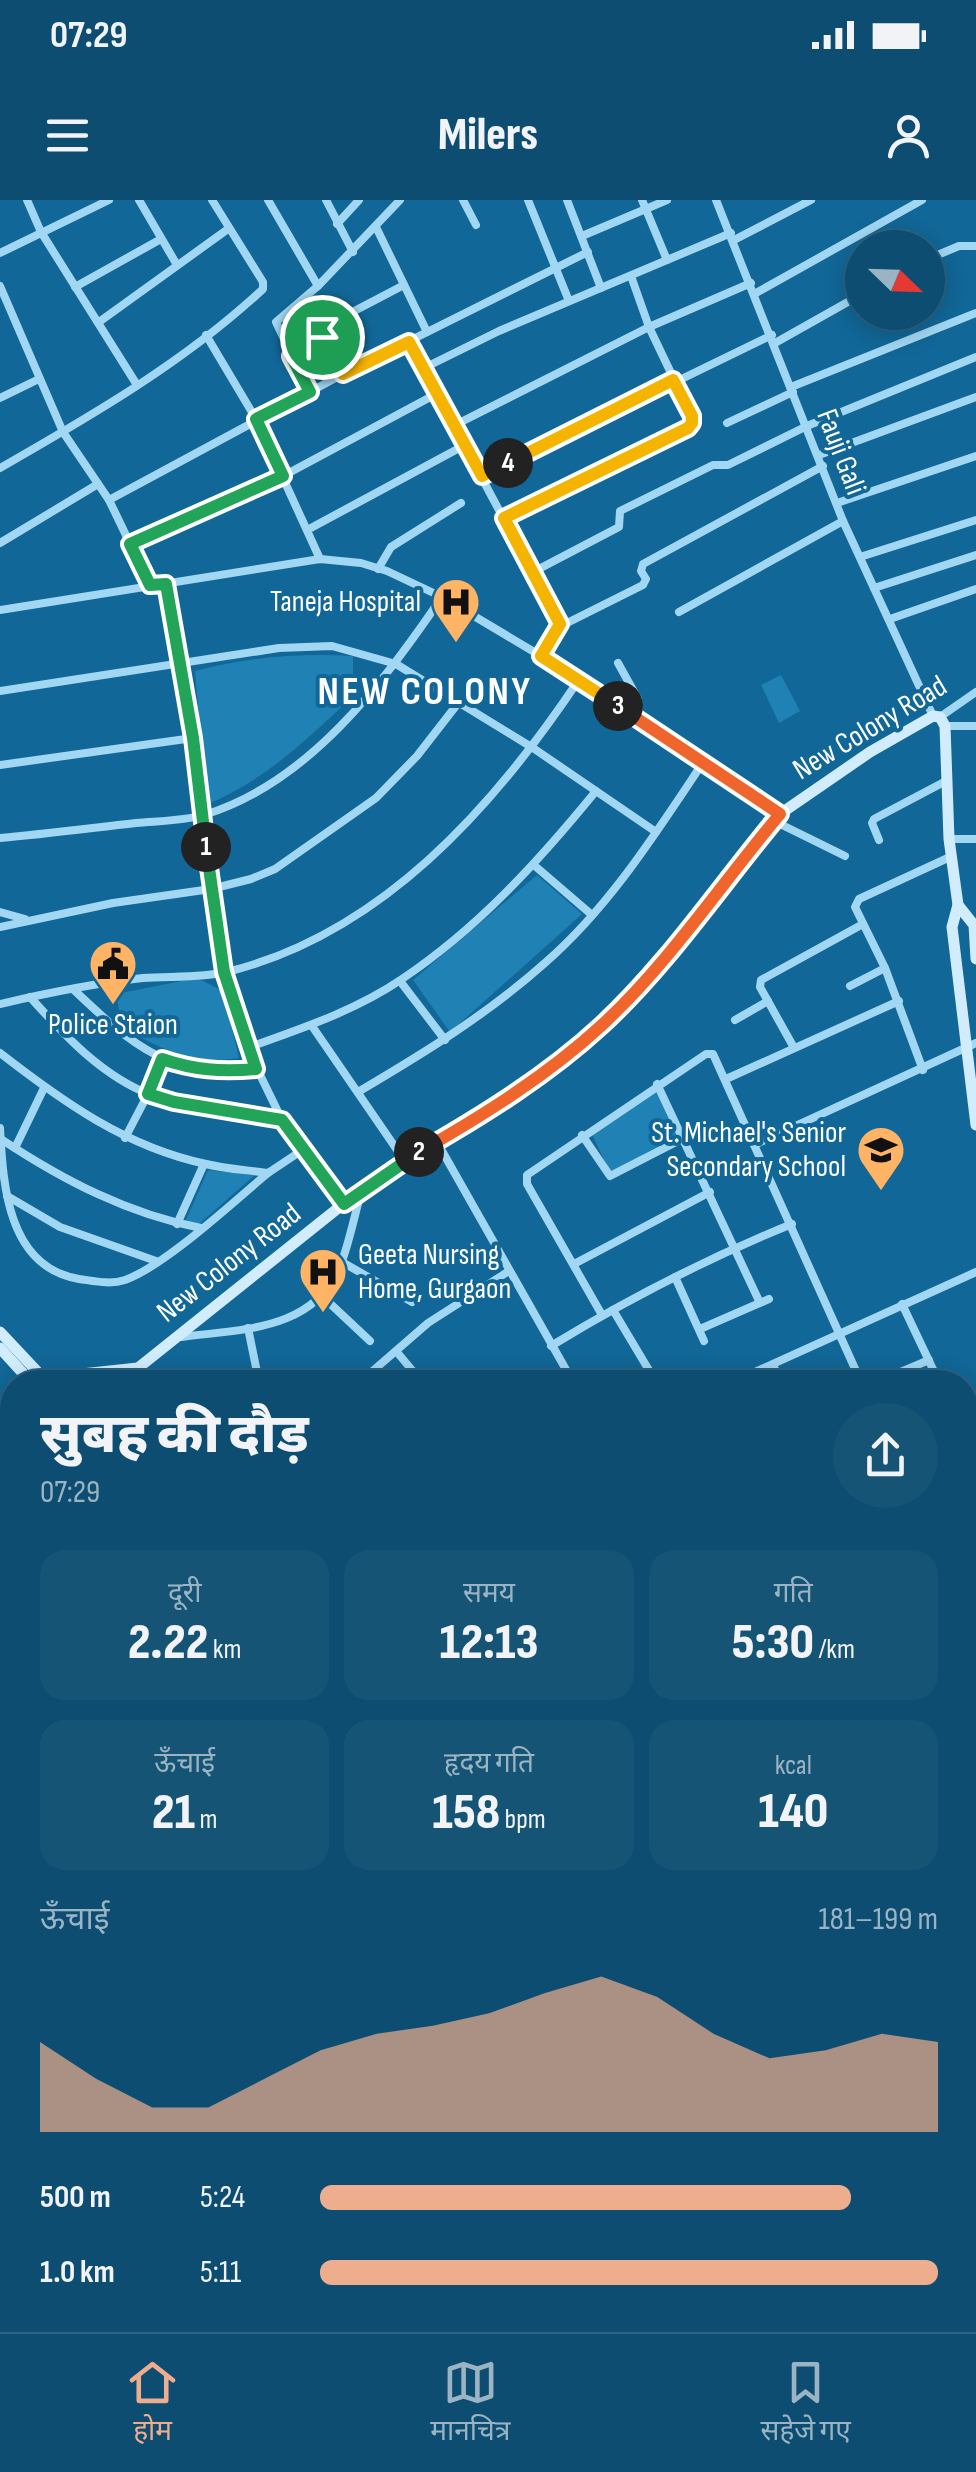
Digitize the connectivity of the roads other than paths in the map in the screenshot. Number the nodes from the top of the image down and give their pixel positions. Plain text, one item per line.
1 (27, 200) edge
2 (109, 200) edge
3 (138, 200) edge
4 (212, 200) edge
5 (268, 200) edge
6 (326, 200) edge
7 (360, 200) edge
8 (400, 200) edge
9 (463, 200) edge
10 (545, 200) edge
11 (567, 200) edge
12 (642, 200) edge
13 (666, 200) edge
14 (716, 200) edge
15 (811, 200) edge
16 (922, 200) edge
17 (530, 203) edge
18 (646, 210) junction
19 (336, 224) junction
20 (476, 225) dead end
21 (376, 227) junction
22 (228, 229) junction
23 (41, 232) junction
24 (582, 236) junction
25 (732, 237) junction
26 (160, 239) junction
27 (976, 246) edge
28 (945, 250) edge
29 (353, 252) junction
30 (588, 252) junction
31 (0, 253) edge
32 (667, 260) junction
33 (176, 264) junction
34 (556, 268) junction
35 (631, 276) junction
36 (751, 283) junction
37 (404, 285) junction
38 (0, 286) edge
39 (318, 286) junction
40 (75, 287) junction
41 (601, 288) junction
42 (756, 293) junction
43 (569, 301) junction
44 (301, 302) junction
45 (845, 303) edge
46 (976, 313) edge
47 (99, 322) junction
48 (649, 328) junction
49 (427, 332) junction
50 (320, 333) junction
51 (206, 336) junction
52 (773, 339) junction
53 (409, 342) junction
54 (291, 356) junction
55 (976, 357) edge
56 (424, 368) junction
57 (343, 374) junction
58 (39, 379) junction
59 (673, 380) junction
60 (136, 385) junction
61 (792, 390) junction
62 (310, 392) junction
63 (438, 393) junction
64 (0, 398) edge
65 (976, 398) edge
66 (256, 419) junction
67 (727, 423) dead end
68 (454, 425) junction
69 (807, 426) junction
70 (63, 432) junction
71 (465, 445) junction
72 (819, 455) junction
73 (976, 456) edge
74 (823, 466) junction
75 (0, 468) edge
76 (283, 476) junction
77 (482, 476) junction
78 (98, 484) junction
79 (109, 500) junction
80 (461, 503) dead end
81 (837, 503) junction
82 (504, 518) junction
83 (976, 520) edge
84 (844, 521) junction
85 (308, 529) junction
86 (0, 543) edge
87 (130, 544) junction
88 (976, 555) edge
89 (860, 557) junction
90 (320, 559) junction
91 (378, 569) junction
92 (533, 572) junction
93 (166, 584) junction
94 (150, 585) junction
95 (874, 588) junction
96 (976, 589) edge
97 (442, 597) junction
98 (0, 610) edge
99 (679, 612) dead end
100 (890, 619) junction
101 (561, 626) junction
102 (541, 656) junction
103 (618, 663) dead end
104 (396, 664) junction
105 (181, 665) junction
106 (578, 681) junction
107 (0, 691) edge
108 (976, 692) edge
109 (459, 702) junction
110 (639, 719) junction
111 (939, 720) junction
112 (976, 726) edge
113 (193, 738) junction
114 (533, 748) junction
115 (702, 764) junction
116 (0, 765) edge
117 (946, 781) junction
118 (596, 791) junction
119 (202, 816) junction
120 (777, 817) junction
121 (656, 832) junction
122 (0, 838) edge
123 (948, 839) junction
124 (976, 839) edge
125 (879, 840) dead end
126 (845, 856) dead end
127 (950, 857) junction
128 (534, 866) junction
129 (211, 888) junction
130 (958, 905) junction
131 (0, 912) edge
132 (592, 915) junction
133 (25, 920) junction
134 (862, 924) junction
135 (975, 925) edge
136 (0, 927) edge
137 (952, 927) junction
138 (976, 959) edge
139 (885, 968) junction
140 (224, 972) junction
141 (400, 981) junction
142 (850, 986) dead end
143 (74, 990) junction
144 (30, 997) junction
145 (768, 1001) junction
146 (898, 1001) junction
147 (0, 1004) edge
148 (735, 1020) dead end
149 (312, 1026) junction
150 (445, 1040) junction
151 (971, 1045) edge
152 (794, 1046) junction
153 (247, 1048) junction
154 (0, 1053) edge
155 (162, 1059) junction
156 (256, 1069) junction
157 (923, 1070) junction
158 (726, 1079) junction
159 (657, 1084) junction
160 (44, 1088) junction
161 (358, 1092) junction
162 (148, 1094) junction
163 (282, 1120) junction
164 (976, 1126) edge
165 (0, 1128) edge
166 (582, 1134) junction
167 (0, 1138) edge
168 (126, 1138) junction
169 (682, 1139) junction
170 (437, 1142) junction
171 (754, 1145) junction
172 (15, 1148) junction
173 (304, 1149) junction
174 (404, 1160) junction
175 (204, 1164) junction
176 (268, 1173) junction
177 (2, 1179) edge
178 (362, 1188) junction
179 (710, 1192) junction
180 (6, 1196) junction
181 (344, 1204) junction
182 (177, 1224) junction
183 (792, 1224) junction
184 (201, 1228) junction
185 (736, 1246) junction
186 (156, 1261) junction
187 (342, 1262) junction
188 (574, 1264) junction
189 (509, 1270) junction
190 (976, 1272) edge
191 (675, 1277) junction
192 (322, 1296) junction
193 (412, 1302) dead end
194 (902, 1304) junction
195 (613, 1310) junction
196 (602, 1314) junction
197 (248, 1328) junction
198 (700, 1329) junction
199 (0, 1332) edge
200 (840, 1333) junction
201 (174, 1338) junction
202 (704, 1341) dead end
203 (370, 1342) dead end
204 (551, 1346) junction
205 (0, 1348) edge
206 (396, 1351) junction
207 (22, 1357) junction
208 (928, 1360) junction
209 (772, 1365) junction
210 (138, 1368) joint
211 (19, 1370) edge
212 (33, 1370) edge
213 (51, 1370) edge
214 (120, 1370) edge
215 (257, 1370) edge
216 (374, 1370) edge
217 (412, 1370) edge
218 (566, 1370) edge
219 (649, 1370) edge
220 (761, 1370) edge
221 (776, 1370) edge
222 (856, 1370) edge
223 (905, 1370) edge
224 (933, 1370) edge

1 - 23 street
2 - 23 street
3 - 26 street
4 - 22 street
5 - 39 street
6 - 19 street
7 - 19 street
8 - 21 street
9 - 20 street
10 - 17 street
11 - 24 street
12 - 18 street
13 - 18 street
14 - 25 street, Fauji Gali
15 - 25 street
16 - 42 street
17 - 34 street
18 - 24 street
18 - 32 street
19 - 29 street
21 - 29 street
21 - 37 street
22 - 33 street
22 - 51 street
23 - 31 street
23 - 40 street
24 - 30 street
25 - 32 street
25 - 36 street, Fauji Gali
26 - 33 street
26 - 40 street
27 - 28 street
29 - 39 street
30 - 34 street
30 - 41 street
32 - 35 street
33 - 47 street
34 - 43 street
34 - 49 street
35 - 41 street
35 - 48 street
36 - 42 street, Fauji Gali
36 - 48 street
37 - 49 street
37 - 50 street
38 - 58 street
39 - 44 street
40 - 47 street
41 - 43 street
42 - 52 street, Fauji Gali
43 - 56 street
44 - 50 street
44 - 54 street
45 - 52 street
46 - 61 street
47 - 60 street
48 - 59 street
48 - 68 street
49 - 53 street
50 - 54 street
50 - 57 street
51 - 60 street
51 - 66 street
52 - 59 street
52 - 61 street, Fauji Gali
53 - 56 street
53 - 57 street
54 - 62 street
55 - 69 street
56 - 63 street
57 - 62 street
58 - 64 street
58 - 70 street
59 - 77 street
59 - 82 street
60 - 70 street
61 - 67 street
61 - 69 street, Fauji Gali
62 - 66 street
63 - 68 street
63 - 76 street
65 - 72 street
66 - 76 street
66 - 79 street
68 - 71 street
69 - 72 street, Fauji Gali
69 - 92 street
70 - 75 street
70 - 78 street
71 - 77 street
71 - 85 street
72 - 74 street, Fauji Gali
73 - 81 street
74 - 81 street, Fauji Gali
74 - 101 street
76 - 85 street
76 - 87 street
77 - 82 street
78 - 79 street
78 - 86 street
79 - 87 street
80 - 91 street
81 - 84 street, Fauji Gali
82 - 92 street
83 - 89 street
84 - 89 street, Fauji Gali
84 - 99 street
85 - 90 street
87 - 94 street
88 - 95 street
89 - 95 street, Fauji Gali
90 - 91 street
90 - 93 street
91 - 97 street
92 - 101 street
93 - 94 street
93 - 105 street
94 - 98 street
95 - 100 street, Fauji Gali
96 - 100 street
97 - 102 street
97 - 104 street
100 - 111 street, Fauji Gali
101 - 102 street
102 - 106 street
103 - 110 street
104 - 105 street
104 - 109 street
104 - 119 street
105 - 107 street
105 - 113 street
106 - 110 street
106 - 114 street
108 - 111 street, New Colony Road
109 - 114 street
109 - 129 street
110 - 115 street
111 - 112 street
111 - 117 street
111 - 120 street, New Colony Road
113 - 116 street
113 - 119 street
114 - 118 street
114 - 140 street
115 - 120 street
115 - 121 street
117 - 123 street
117 - 125 street
118 - 121 street
118 - 128 street
119 - 122 street
119 - 129 street
120 - 126 street
120 - 170 street, New Colony Road
121 - 132 street
123 - 124 street
123 - 127 street
127 - 130 street
127 - 134 street
128 - 132 street
128 - 141 street
129 - 133 street
129 - 140 street
130 - 135 street
130 - 137 street
131 - 133 street
132 - 150 street
133 - 136 street
134 - 139 street
134 - 145 street
135 - 137 street
135 - 138 street
137 - 151 street
139 - 142 street
139 - 146 street
140 - 143 street
140 - 153 street
141 - 149 street
141 - 150 street
143 - 144 street
143 - 155 street
144 - 147 street
144 - 162 street
145 - 148 street
145 - 152 street
146 - 152 street
146 - 157 street
149 - 153 street
149 - 161 street
150 - 161 street
151 - 157 street
151 - 164 street
152 - 158 street
153 - 156 street
154 - 160 street
155 - 156 street
155 - 162 street
156 - 163 street
157 - 171 street
158 - 159 street
158 - 171 street
159 - 166 street
159 - 169 street
160 - 168 street
160 - 172 street
161 - 174 street
162 - 163 street
162 - 168 street
163 - 173 street
165 - 167 street
166 - 169 street
166 - 188 street
167 - 172 street
167 - 177 street
168 - 175 street
169 - 179 street
170 - 174 street, New Colony Road
170 - 189 street
171 - 183 street
172 - 182 street
173 - 176 street
173 - 181 street
174 - 178 street, New Colony Road
175 - 176 street
175 - 182 street
176 - 184 street
177 - 180 street
178 - 181 street, New Colony Road
178 - 187 street
179 - 185 street
179 - 188 street
180 - 186 street
180 - 186 street
181 - 201 street, New Colony Road
182 - 184 street
183 - 185 street
183 - 200 street
184 - 186 street
185 - 191 street
185 - 198 street
187 - 192 street
187 - 193 street
188 - 196 street
189 - 204 street
189 - 206 street
190 - 194 street
191 - 195 street
191 - 198 street
192 - 197 street
192 - 203 street
194 - 200 street
194 - 208 street
195 - 196 street
195 - 219 street
196 - 204 street
197 - 201 street
197 - 215 street
198 - 202 street
199 - 207 street
200 - 209 street
200 - 222 street
201 - 210 street, New Colony Road
204 - 218 street
205 - 211 street
206 - 216 street
206 - 217 street
207 - 212 street
207 - 213 street
208 - 223 street
208 - 224 street
209 - 220 street
209 - 221 street
210 - 214 street

